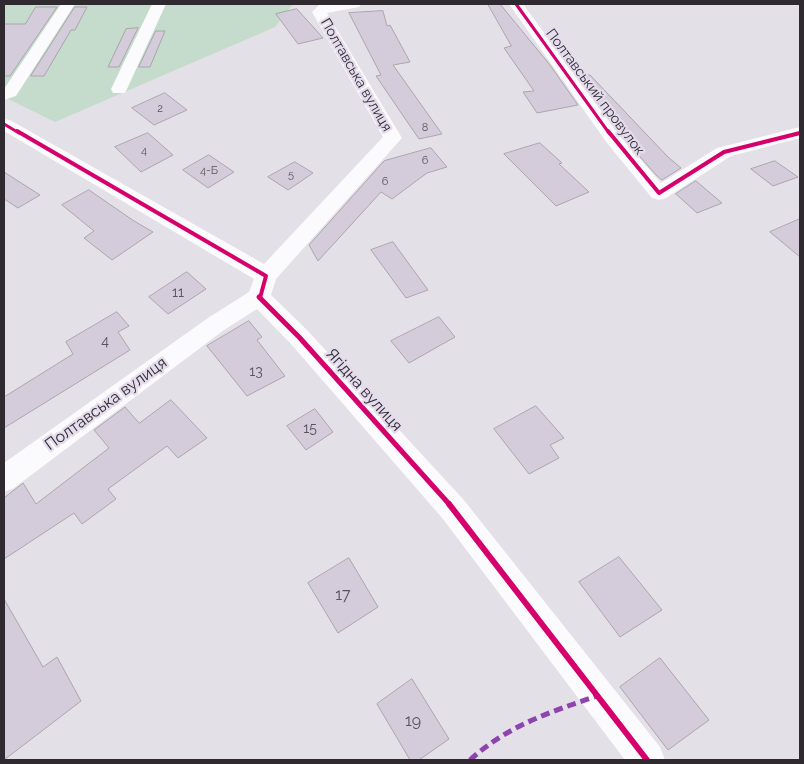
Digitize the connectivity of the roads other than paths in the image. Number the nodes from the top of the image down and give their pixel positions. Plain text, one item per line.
1 (68, 4) edge
2 (159, 4) edge
3 (354, 4) edge
4 (516, 4) edge
5 (119, 89) dead end
6 (4, 96) edge
7 (4, 124) edge
8 (800, 133) edge
9 (262, 286) junction
10 (4, 479) edge
11 (647, 760) edge

1 - 6 street
2 - 5 street
3 - 9 street, Полтавська вулиця
4 - 8 street, Полтавський провулок
7 - 9 street, Ягідна вулиця
9 - 10 street, Полтавська вулиця
9 - 11 street, Ягідна вулиця

